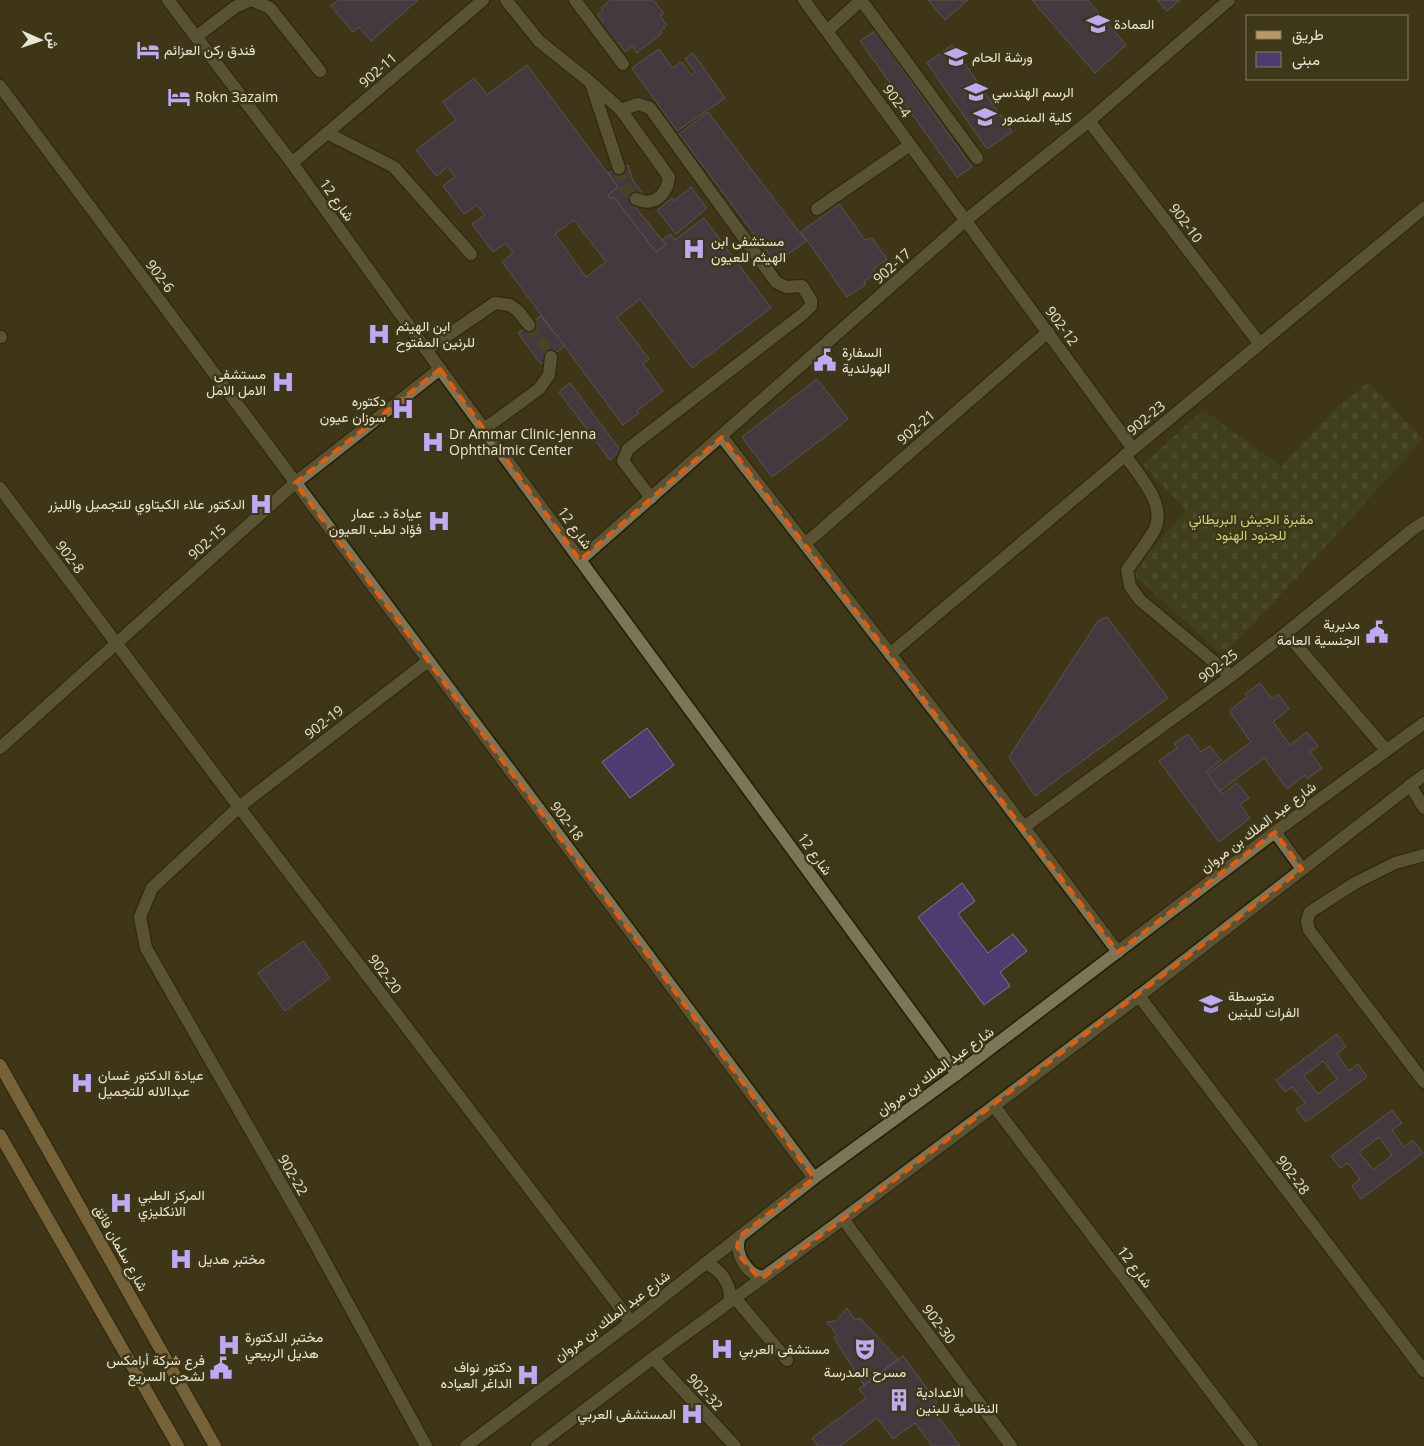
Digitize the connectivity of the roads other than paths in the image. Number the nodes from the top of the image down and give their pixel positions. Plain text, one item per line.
1 (168, 0) edge
2 (252, 0) edge
3 (483, 0) edge
4 (506, 0) edge
5 (575, 0) edge
6 (804, 0) edge
7 (861, 0) edge
8 (1230, 0) edge
9 (827, 31) junction
10 (196, 37) junction
11 (623, 64) dead end
12 (320, 71) dead end
13 (590, 82) junction
14 (0, 86) edge
15 (621, 110) junction
16 (1089, 120) junction
17 (327, 133) junction
18 (910, 145) junction
19 (977, 158) dead end
20 (292, 163) junction
21 (619, 168) tunnel mouth
22 (636, 200) dead end
23 (1424, 208) edge
24 (817, 209) dead end
25 (966, 220) junction
26 (472, 254) dead end
27 (529, 325) tunnel mouth
28 (1048, 332) junction
29 (1260, 344) junction
30 (426, 350) junction
31 (551, 357) dead end
32 (440, 369) junction
33 (484, 429) junction
34 (722, 437) junction
35 (1129, 452) junction
36 (295, 483) junction
37 (0, 488) edge
38 (651, 498) junction
39 (1424, 522) edge
40 (805, 544) junction
41 (580, 560) junction
42 (1286, 633) junction
43 (116, 644) junction
44 (890, 654) junction
45 (428, 661) junction
46 (1231, 676) junction
47 (1424, 723) edge
48 (0, 747) edge
49 (1386, 750) junction
50 (1424, 775) edge
51 (1410, 785) junction
52 (239, 807) junction
53 (1424, 808) edge
54 (1024, 827) junction
55 (1276, 832) junction
56 (1424, 856) edge
57 (1302, 869) junction
58 (140, 917) joint
59 (1118, 952) junction
60 (1139, 996) junction
61 (0, 1065) edge
62 (957, 1074) junction
63 (1424, 1082) edge
64 (994, 1106) junction
65 (0, 1135) edge
66 (814, 1178) junction
67 (843, 1219) junction
68 (740, 1236) junction
69 (704, 1264) junction
70 (764, 1277) junction
71 (732, 1300) junction
72 (630, 1322) junction
73 (653, 1358) junction
74 (787, 1360) dead end
75 (1424, 1371) edge
76 (177, 1444) edge
77 (215, 1446) edge
78 (426, 1446) edge
79 (466, 1446) edge
80 (538, 1446) edge
81 (735, 1446) edge
82 (1011, 1446) edge
83 (1252, 1446) edge

1 - 10 street, شارع 12
2 - 10 street
2 - 12 street
3 - 17 street, 902-11
4 - 13 street
5 - 11 street
6 - 9 street, 902-4
7 - 9 street
7 - 19 street
8 - 16 street, 902-17
9 - 18 street, 902-4
10 - 20 street, شارع 12
13 - 15 street
13 - 21 street
14 - 36 street, 902-6
15 - 22 street
15 - 38 street
16 - 25 street, 902-17
16 - 29 street, 902-10
17 - 20 street, 902-11
17 - 26 street
18 - 24 street
18 - 25 street, 902-4
20 - 30 street, شارع 12
23 - 29 street, 902-23
25 - 28 street, 902-12
25 - 34 street, 902-17
27 - 30 street
28 - 35 street, 902-12
28 - 40 street, 902-21
29 - 35 street, 902-23
30 - 32 street, شارع 12
31 - 33 street
32 - 33 street, شارع 12
32 - 36 street, 902-15
33 - 41 street, شارع 12
34 - 38 street, 902-17
34 - 40 street
35 - 44 street, 902-23
35 - 46 street, 902-12
36 - 43 street, 902-15
36 - 45 street, 902-18
37 - 43 street, 902-8
38 - 41 street, 902-17
39 - 42 street, 902-25
40 - 44 street
41 - 62 street, شارع 12
42 - 46 street, 902-25
42 - 49 street
43 - 48 street, 902-15
43 - 52 street, 902-20
44 - 54 street
45 - 52 street, 902-19
45 - 66 street, 902-18
46 - 54 street, 902-25
47 - 49 street, شارع عبد الملك بن مروان
49 - 55 street, شارع عبد الملك بن مروان
50 - 51 street
51 - 53 street
51 - 57 street
52 - 58 street, 902-19
52 - 72 street, 902-20
54 - 59 street
55 - 57 street
55 - 59 street, شارع عبد الملك بن مروان
56 - 63 street
57 - 60 street
58 - 78 street, 902-22
59 - 62 street, شارع عبد الملك بن مروان
60 - 64 street
60 - 75 street, 902-28
61 - 77 main road, شارع سلمان فائق
62 - 66 street, شارع عبد الملك بن مروان
64 - 67 street
64 - 83 street, شارع 12
65 - 76 main road
66 - 68 street, شارع عبد الملك بن مروان
67 - 70 street
67 - 82 street, 902-30
68 - 69 street, شارع عبد الملك بن مروان
68 - 70 street
69 - 71 street
69 - 72 street, شارع عبد الملك بن مروان
70 - 71 street
71 - 73 street
71 - 74 street
72 - 79 street, شارع عبد الملك بن مروان
73 - 80 street
73 - 81 street, 902-32

